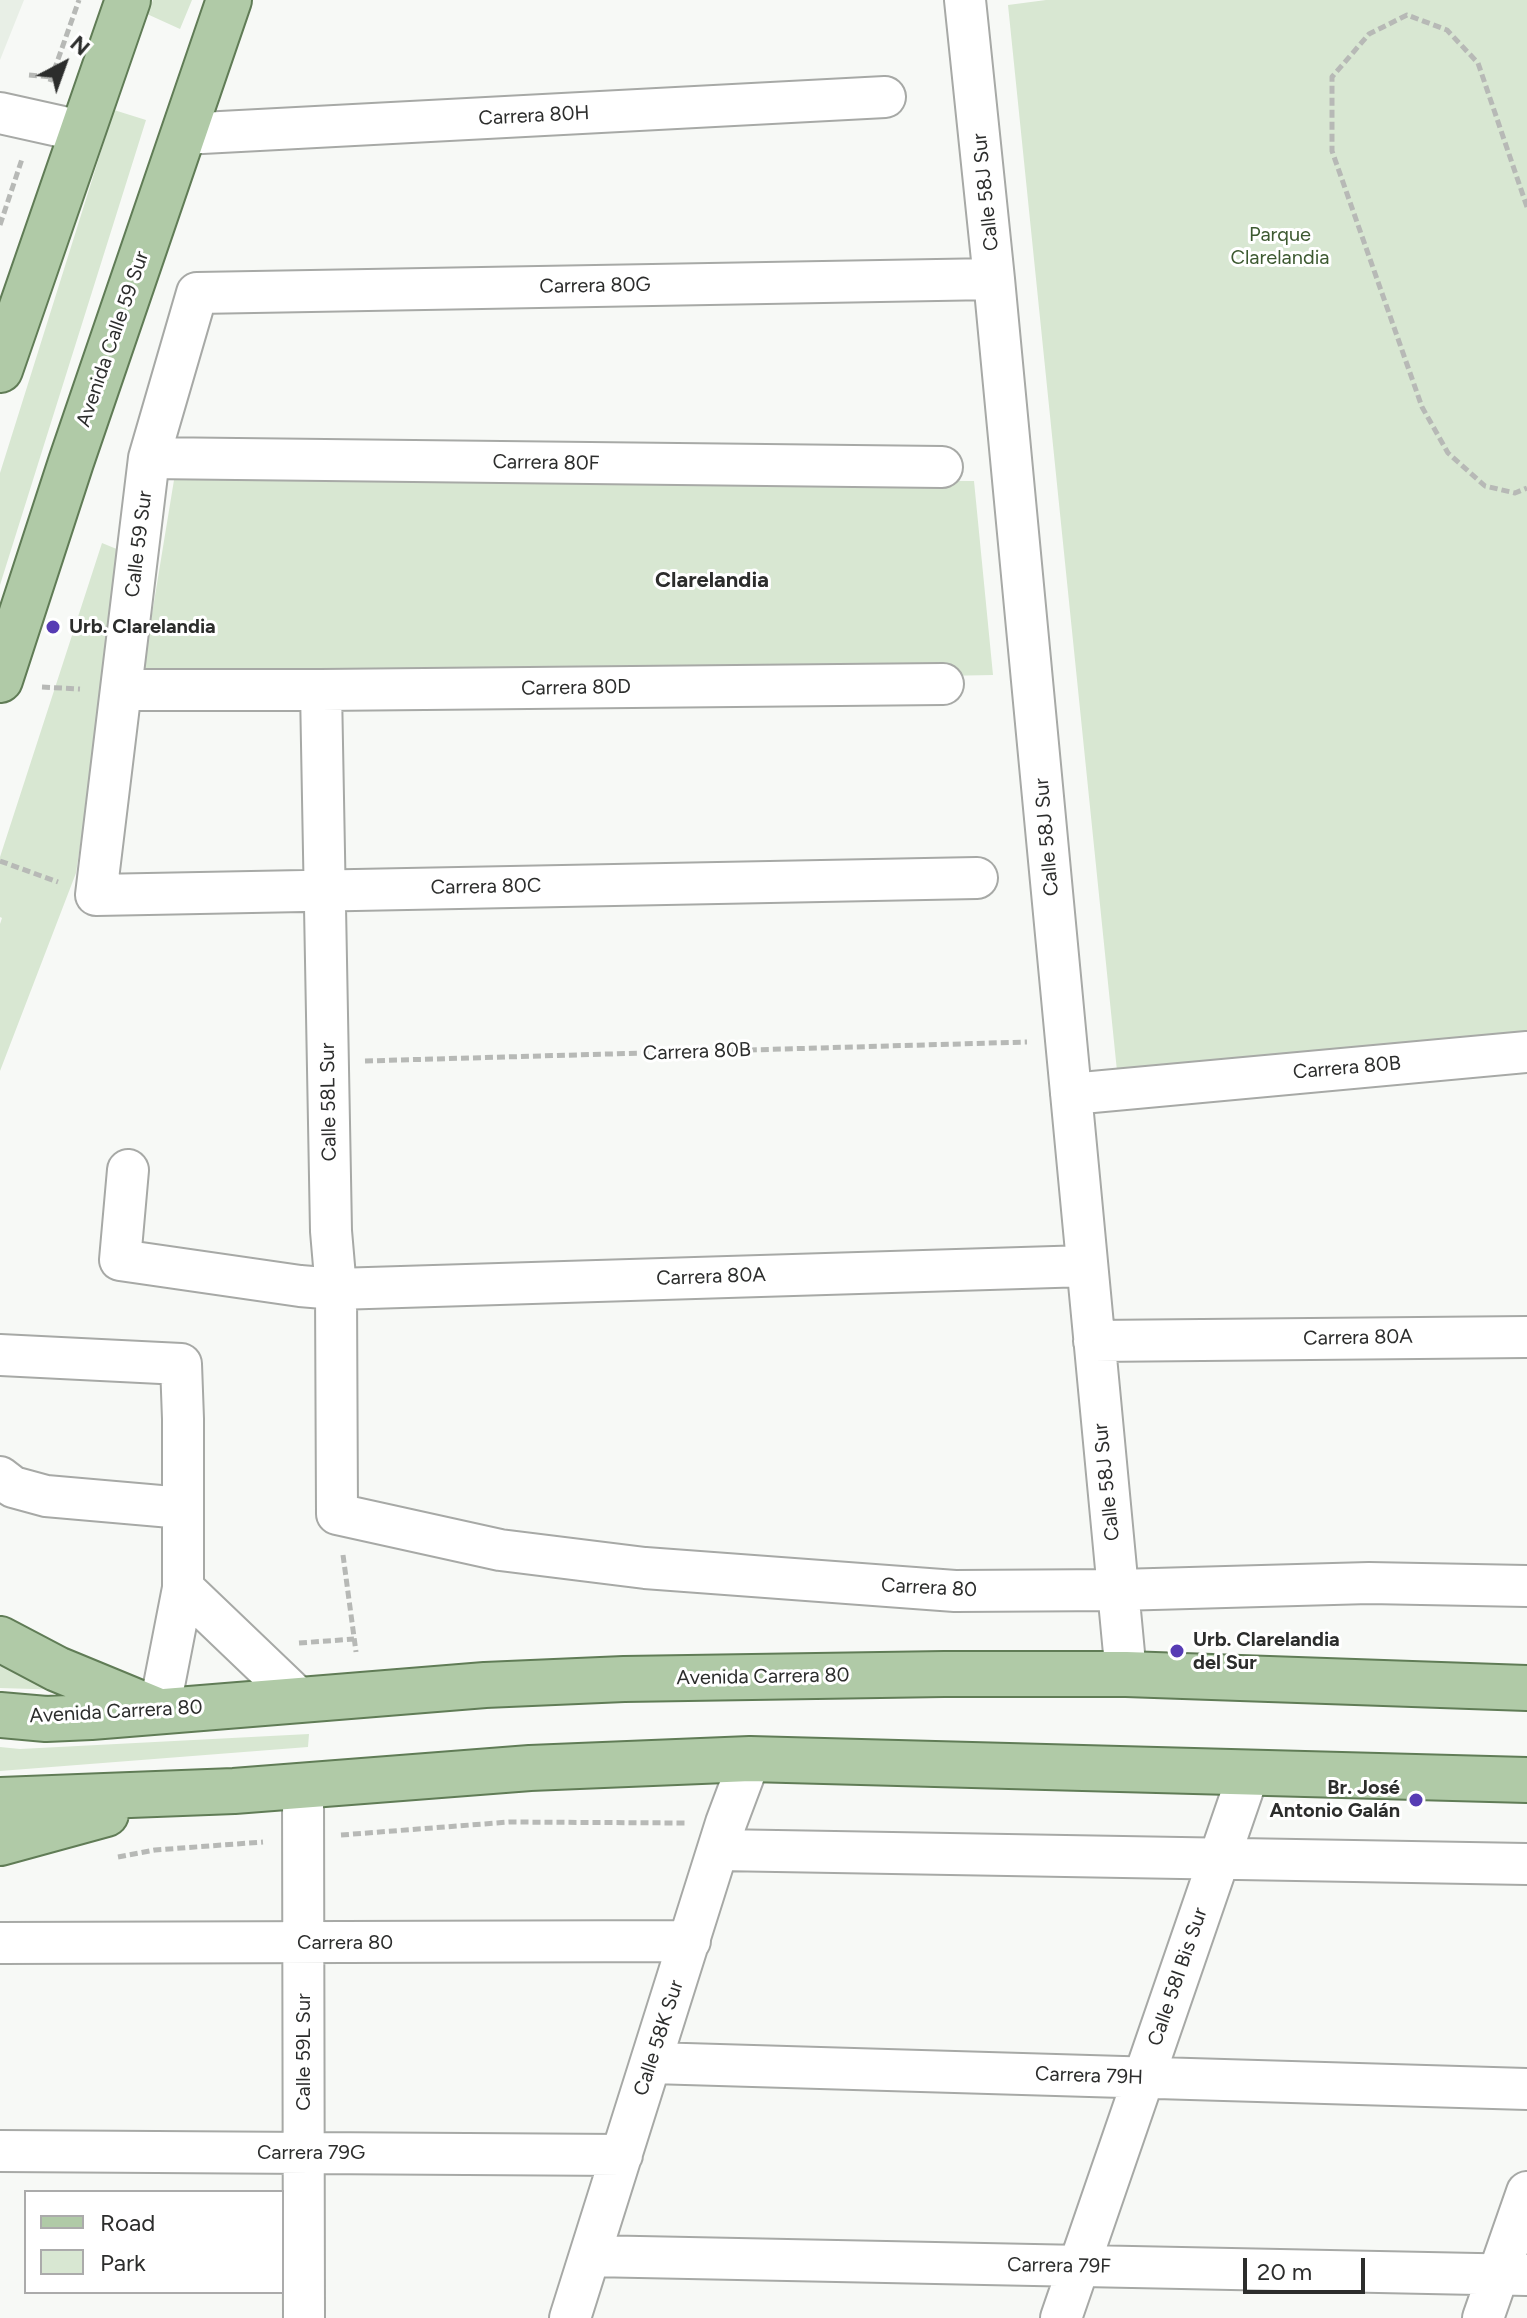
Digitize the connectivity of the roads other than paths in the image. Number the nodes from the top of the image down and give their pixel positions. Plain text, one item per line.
1 (128, 0) edge
2 (229, 0) edge
3 (965, 0) edge
4 (885, 97) dead end
5 (18, 117) edge
6 (81, 131) junction
7 (183, 134) junction
8 (994, 279) junction
9 (197, 293) joint
10 (0, 370) edge
11 (149, 458) junction
12 (942, 467) dead end
13 (17, 683) edge
14 (943, 684) dead end
15 (121, 690) junction
16 (321, 690) junction
17 (977, 878) dead end
18 (325, 891) junction
19 (96, 895) joint
20 (1527, 1052) edge
21 (1071, 1094) junction
22 (128, 1170) dead end
23 (1087, 1266) junction
24 (336, 1289) junction
25 (1527, 1337) edge
26 (1094, 1341) junction
27 (0, 1355) edge
28 (0, 1477) edge
29 (183, 1508) junction
30 (337, 1514) joint
31 (1527, 1586) edge
32 (183, 1588) junction
33 (1118, 1590) junction
34 (0, 1639) edge
35 (1126, 1674) junction
36 (1527, 1688) edge
37 (299, 1699) junction
38 (159, 1711) junction
39 (0, 1715) edge
40 (750, 1759) junction
41 (1249, 1772) junction
42 (1527, 1780) edge
43 (303, 1786) junction
44 (234, 1791) junction
45 (0, 1800) edge
46 (0, 1843) edge
47 (719, 1850) junction
48 (1218, 1859) junction
49 (1527, 1864) edge
50 (690, 1941) junction
51 (0, 1943) edge
52 (304, 1943) junction
53 (652, 2063) junction
54 (1143, 2078) junction
55 (1527, 2089) edge
56 (0, 2151) edge
57 (304, 2153) junction
58 (622, 2155) junction
59 (1527, 2192) edge
60 (590, 2256) junction
61 (1079, 2266) junction
62 (1512, 2275) edge
63 (304, 2318) edge
64 (570, 2318) edge
65 (1061, 2318) edge
66 (1483, 2318) edge

1 - 6 main road
2 - 7 main road, Avenida Calle 59 Sur
3 - 8 street, Calle 58J Sur
4 - 7 street, Carrera 80H
5 - 6 street
6 - 10 main road
7 - 13 main road, Avenida Calle 59 Sur
8 - 9 street, Carrera 80G
8 - 21 street, Calle 58J Sur
9 - 11 street, Calle 59 Sur
11 - 12 street, Carrera 80F
11 - 15 street, Calle 59 Sur
14 - 16 street, Carrera 80D
15 - 16 street, Carrera 80D
15 - 19 street, Calle 59 Sur
16 - 18 street, Calle 58L Sur
17 - 18 street, Carrera 80C
18 - 19 street, Carrera 80C
18 - 24 street, Calle 58L Sur
20 - 21 street, Carrera 80B
21 - 23 street, Calle 58J Sur
22 - 24 street, Carrera 80A
23 - 24 street, Carrera 80A
23 - 26 street, Calle 58J Sur
24 - 30 street, Calle 58L Sur
25 - 26 street, Carrera 80A
26 - 33 street, Calle 58J Sur
27 - 29 street
28 - 29 street
29 - 32 street
30 - 33 street, Carrera 80
31 - 33 street, Carrera 80
32 - 37 street
32 - 38 street
33 - 35 street, Calle 58J Sur
34 - 38 main road
35 - 36 main road, Avenida Carrera 80
35 - 37 main road, Avenida Carrera 80
37 - 38 main road, Avenida Carrera 80
38 - 39 main road, Avenida Carrera 80
40 - 41 main road
40 - 43 main road
40 - 47 street, Calle 58K Sur
41 - 42 main road
41 - 48 street, Calle 58I Bis Sur
43 - 44 main road
43 - 52 street, Calle 59L Sur
44 - 45 main road
44 - 46 main road
47 - 48 street
47 - 50 street, Calle 58K Sur
48 - 49 street
48 - 54 street, Calle 58I Bis Sur
50 - 52 street, Carrera 80
50 - 53 street, Calle 58K Sur
51 - 52 street, Carrera 80
52 - 57 street, Calle 59L Sur
53 - 54 street, Carrera 79H
53 - 58 street, Calle 58K Sur
54 - 55 street, Carrera 79H
54 - 61 street, Calle 58I Bis Sur
56 - 57 street, Carrera 79G
57 - 58 street, Carrera 79G
57 - 63 street, Calle 59L Sur
58 - 60 street, Calle 58K Sur
59 - 62 street
60 - 61 street, Carrera 79F
60 - 64 street, Calle 58K Sur
61 - 62 street, Carrera 79F
61 - 65 street, Calle 58I Bis Sur
62 - 66 street

